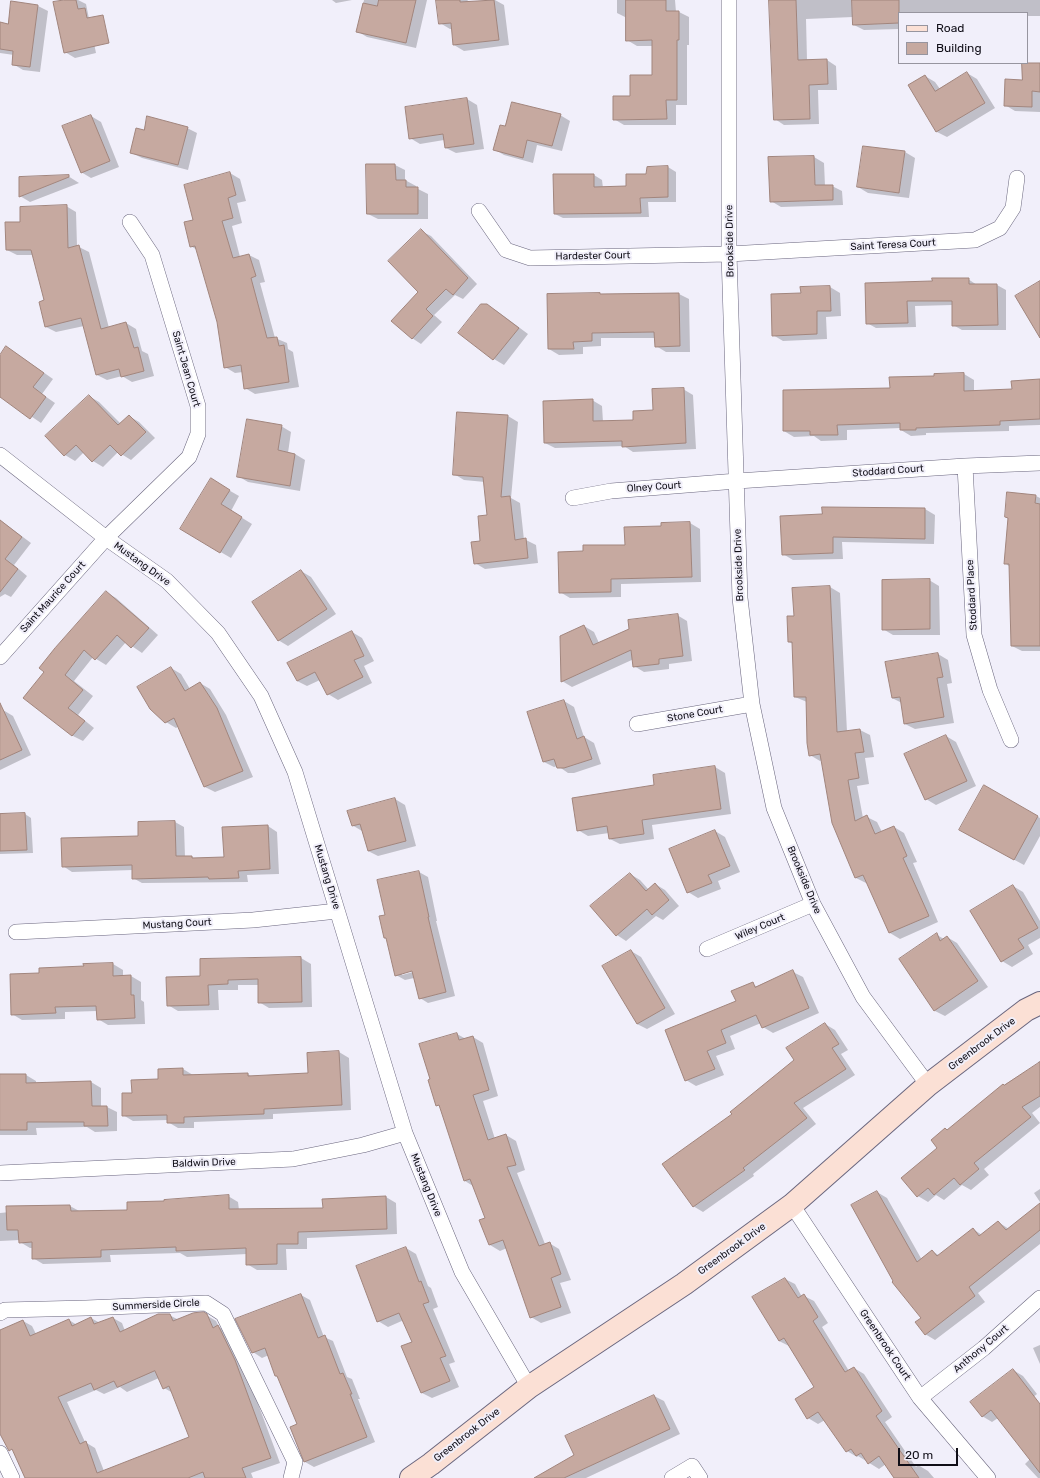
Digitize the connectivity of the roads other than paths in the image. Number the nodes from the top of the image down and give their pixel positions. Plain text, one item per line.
1 (729, 0) edge
2 (1017, 178) dead end
3 (479, 211) dead end
4 (130, 222) dead end
5 (730, 254) junction
6 (0, 455) edge
7 (1040, 464) edge
8 (965, 466) junction
9 (736, 481) junction
10 (573, 498) dead end
11 (106, 538) junction
12 (0, 656) edge
13 (752, 704) junction
14 (637, 724) dead end
15 (1011, 740) dead end
16 (813, 904) junction
17 (337, 911) junction
18 (16, 932) dead end
19 (707, 949) dead end
20 (1040, 1003) edge
21 (928, 1085) junction
22 (405, 1133) junction
23 (0, 1173) edge
24 (792, 1204) junction
25 (1040, 1298) edge
26 (0, 1313) edge
27 (529, 1387) junction
28 (920, 1398) junction
29 (0, 1453) edge
30 (12, 1478) edge
31 (291, 1478) edge
32 (411, 1478) edge
33 (672, 1478) edge
34 (700, 1478) edge
35 (988, 1478) edge

1 - 5 street, Brookside Drive
2 - 5 street, Saint Teresa Court
3 - 5 street, Hardester Court
4 - 11 street, Saint Jean Court
5 - 9 street, Brookside Drive
6 - 11 street, Mustang Drive
7 - 8 street, Stoddard Court
8 - 9 street, Stoddard Court
8 - 15 street, Stoddard Place
9 - 10 street, Olney Court
9 - 13 street, Brookside Drive
11 - 12 street, Saint Maurice Court
11 - 17 street, Mustang Drive
13 - 14 street, Stone Court
13 - 16 street, Brookside Drive
16 - 19 street, Wiley Court
16 - 21 street, Brookside Drive
17 - 18 street, Mustang Court
17 - 22 street, Mustang Drive
20 - 21 street, Greenbrook Drive
21 - 24 street, Greenbrook Drive
22 - 23 street, Baldwin Drive
22 - 27 street, Mustang Drive
24 - 27 street, Greenbrook Drive
24 - 28 street, Greenbrook Court
25 - 28 street, Anthony Court
26 - 31 street, Summerside Circle
27 - 32 street, Greenbrook Drive
28 - 35 street, Greenbrook Court
29 - 30 street
33 - 34 street

